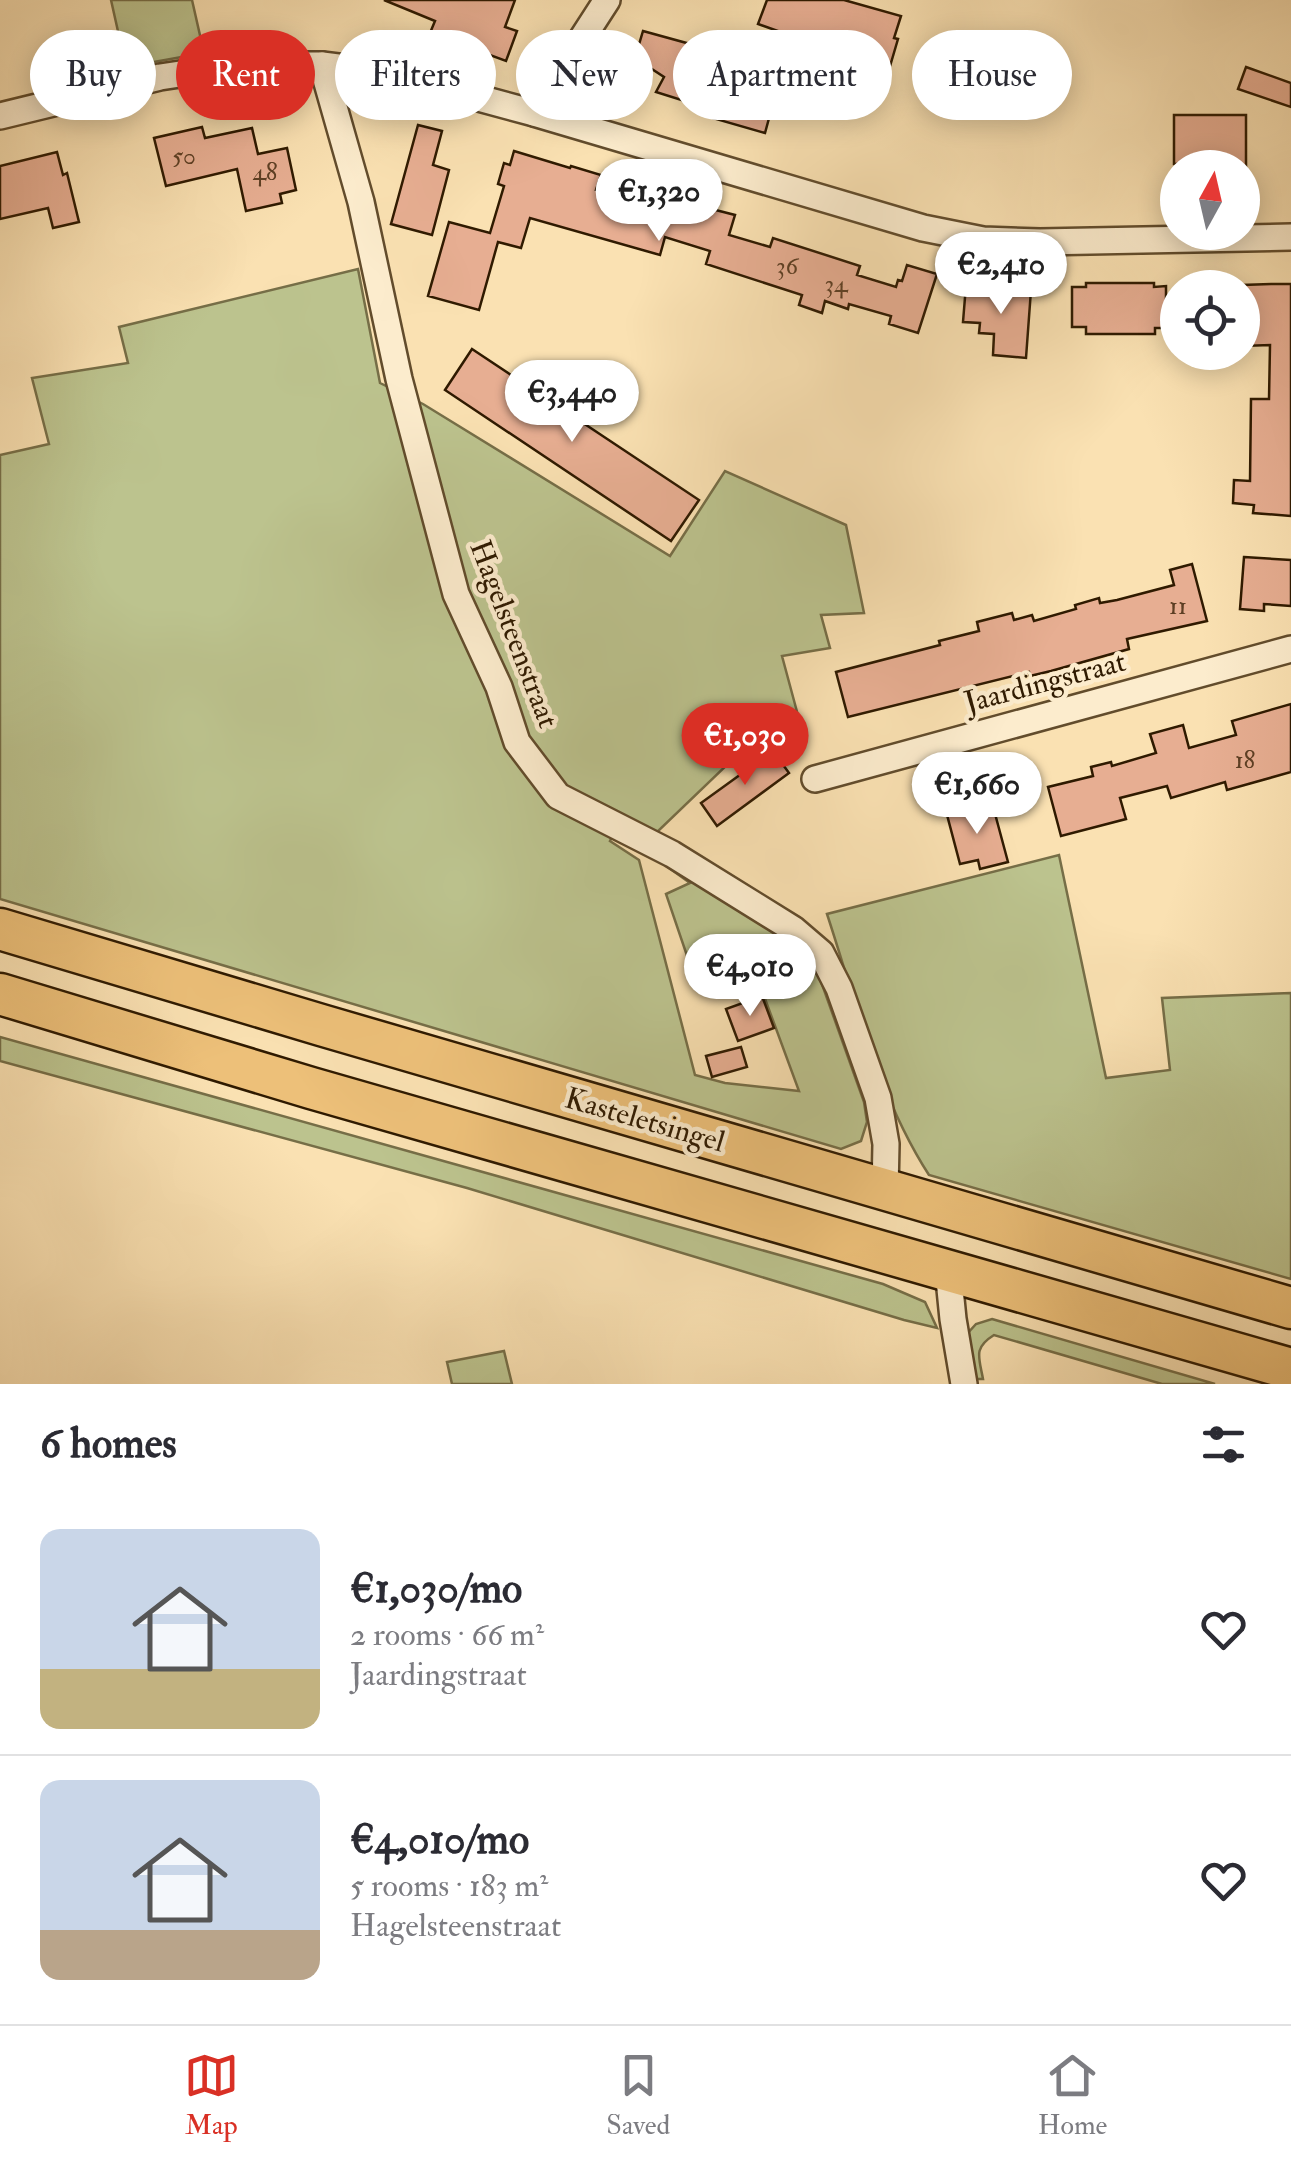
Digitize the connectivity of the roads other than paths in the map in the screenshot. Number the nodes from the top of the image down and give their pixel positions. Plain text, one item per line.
1 (607, 0) edge
2 (588, 30) edge
3 (322, 65) junction
4 (516, 108) edge
5 (0, 116) edge
6 (558, 120) edge
7 (1291, 237) edge
8 (1291, 649) edge
9 (816, 778) dead end
10 (0, 929) edge
11 (0, 994) edge
12 (885, 1190) junction
13 (948, 1269) junction
14 (1291, 1308) edge
15 (1291, 1370) edge
16 (964, 1384) edge

1 - 2 street
3 - 4 street
3 - 5 street
3 - 12 street, Hagelsteenstraat
6 - 7 street
8 - 9 street, Jaardingstraat
10 - 12 main road, Kasteletsingel
11 - 13 main road, Kasteletsingel
12 - 14 main road, Kasteletsingel
13 - 15 main road, Kasteletsingel
13 - 16 street

